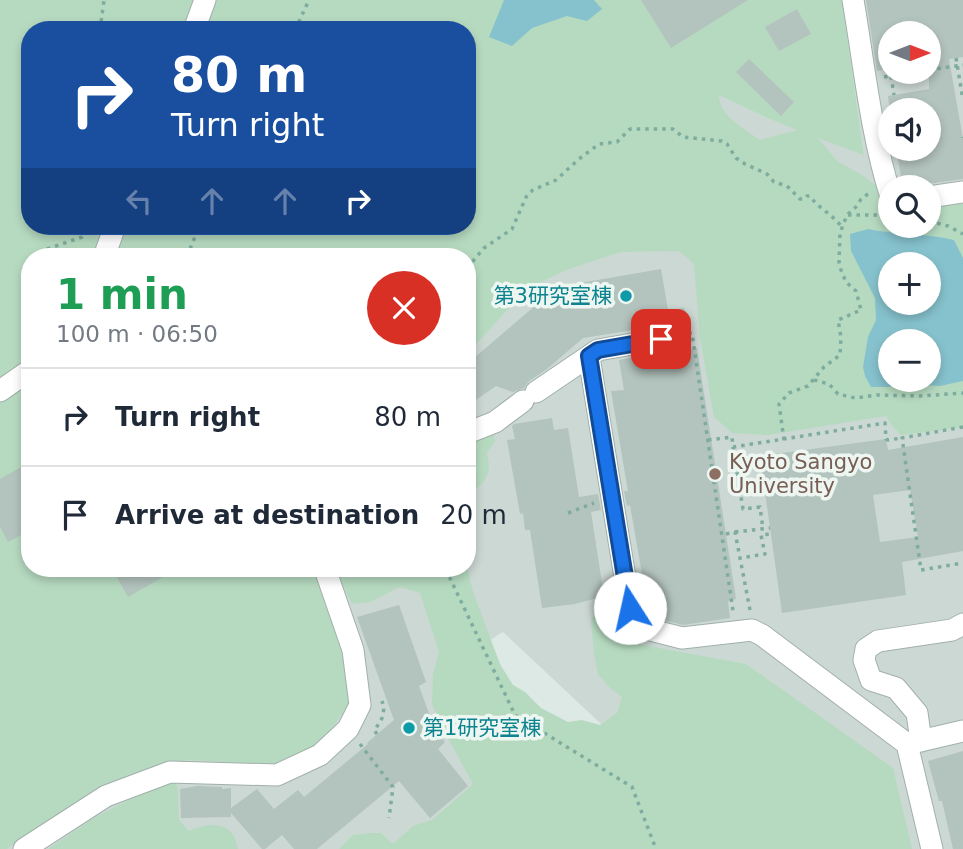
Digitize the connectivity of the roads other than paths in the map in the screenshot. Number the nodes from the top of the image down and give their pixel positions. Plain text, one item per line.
1 (205, 0) edge
2 (853, 0) edge
3 (197, 21) edge
4 (885, 175) edge
5 (963, 192) edge
6 (941, 195) edge
7 (671, 337) road end
8 (589, 356) junction
9 (21, 376) edge
10 (0, 391) edge
11 (476, 429) edge
12 (328, 577) edge
13 (963, 624) edge
14 (963, 731) edge
15 (914, 742) junction
16 (24, 849) edge
17 (932, 849) edge

1 - 3 lane
2 - 4 lane
5 - 6 lane
7 - 8 lane
8 - 11 lane
8 - 15 lane
9 - 10 lane
12 - 16 lane
13 - 15 lane
14 - 15 lane
15 - 17 lane

